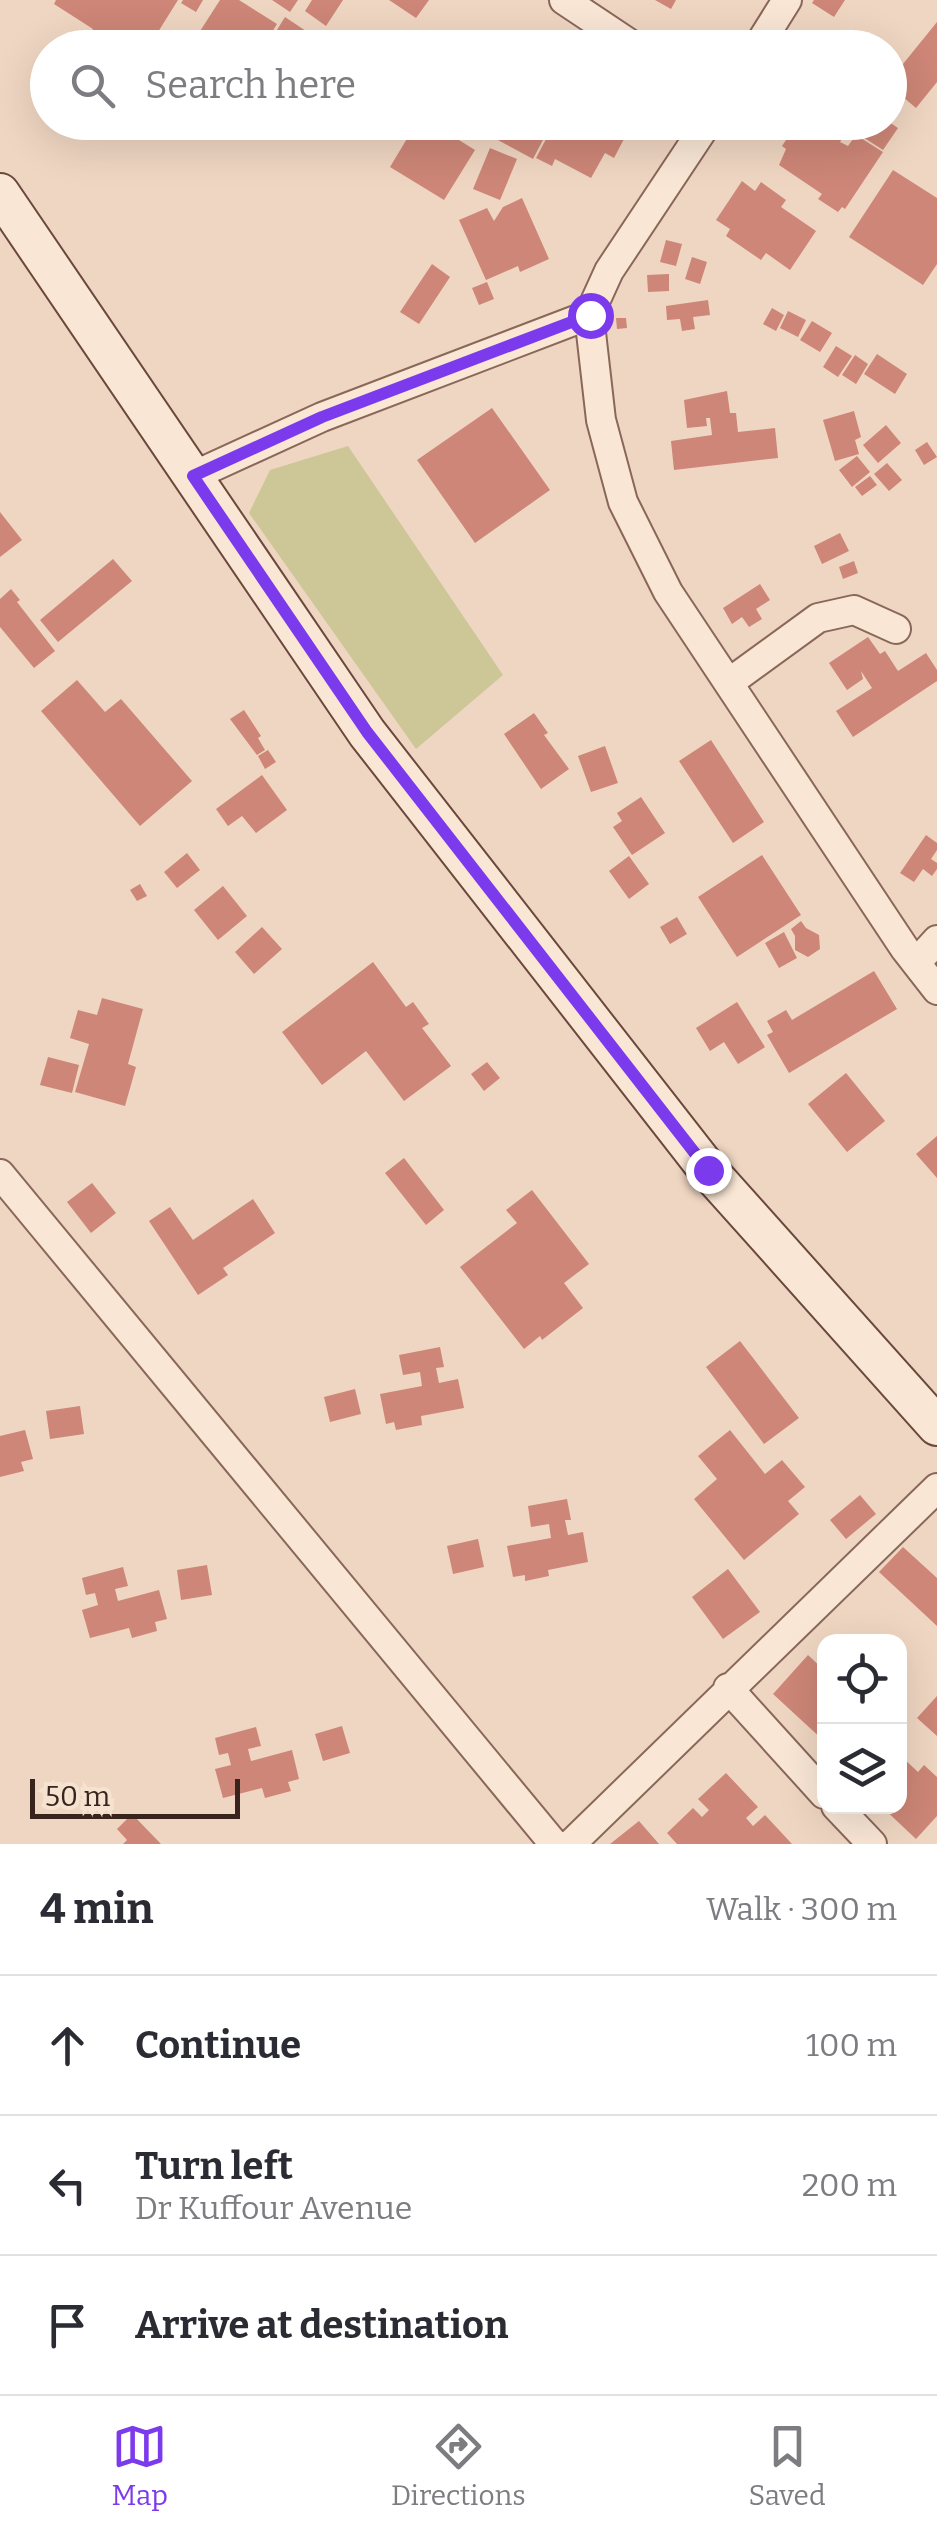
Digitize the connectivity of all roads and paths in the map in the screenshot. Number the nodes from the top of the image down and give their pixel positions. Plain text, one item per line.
1 (564, 0) edge
2 (787, 0) edge
3 (609, 30) edge
4 (768, 30) edge
5 (696, 140) edge
6 (0, 193) edge
7 (590, 315) junction
8 (193, 476) junction
9 (896, 630) dead end
10 (730, 682) junction
11 (937, 940) edge
12 (916, 962) junction
13 (937, 990) edge
14 (0, 1174) edge
15 (937, 1426) edge
16 (937, 1488) edge
17 (728, 1688) junction
18 (817, 1786) edge
19 (844, 1814) edge
20 (554, 1844) edge
21 (570, 1844) edge
22 (872, 1844) edge

1 - 3 street
2 - 4 street
5 - 7 street
6 - 8 main road
7 - 8 street
7 - 10 street
8 - 15 main road
9 - 10 street
10 - 12 street
11 - 12 street
12 - 13 street
14 - 20 street
16 - 17 street
17 - 18 street
17 - 21 street
19 - 22 street

